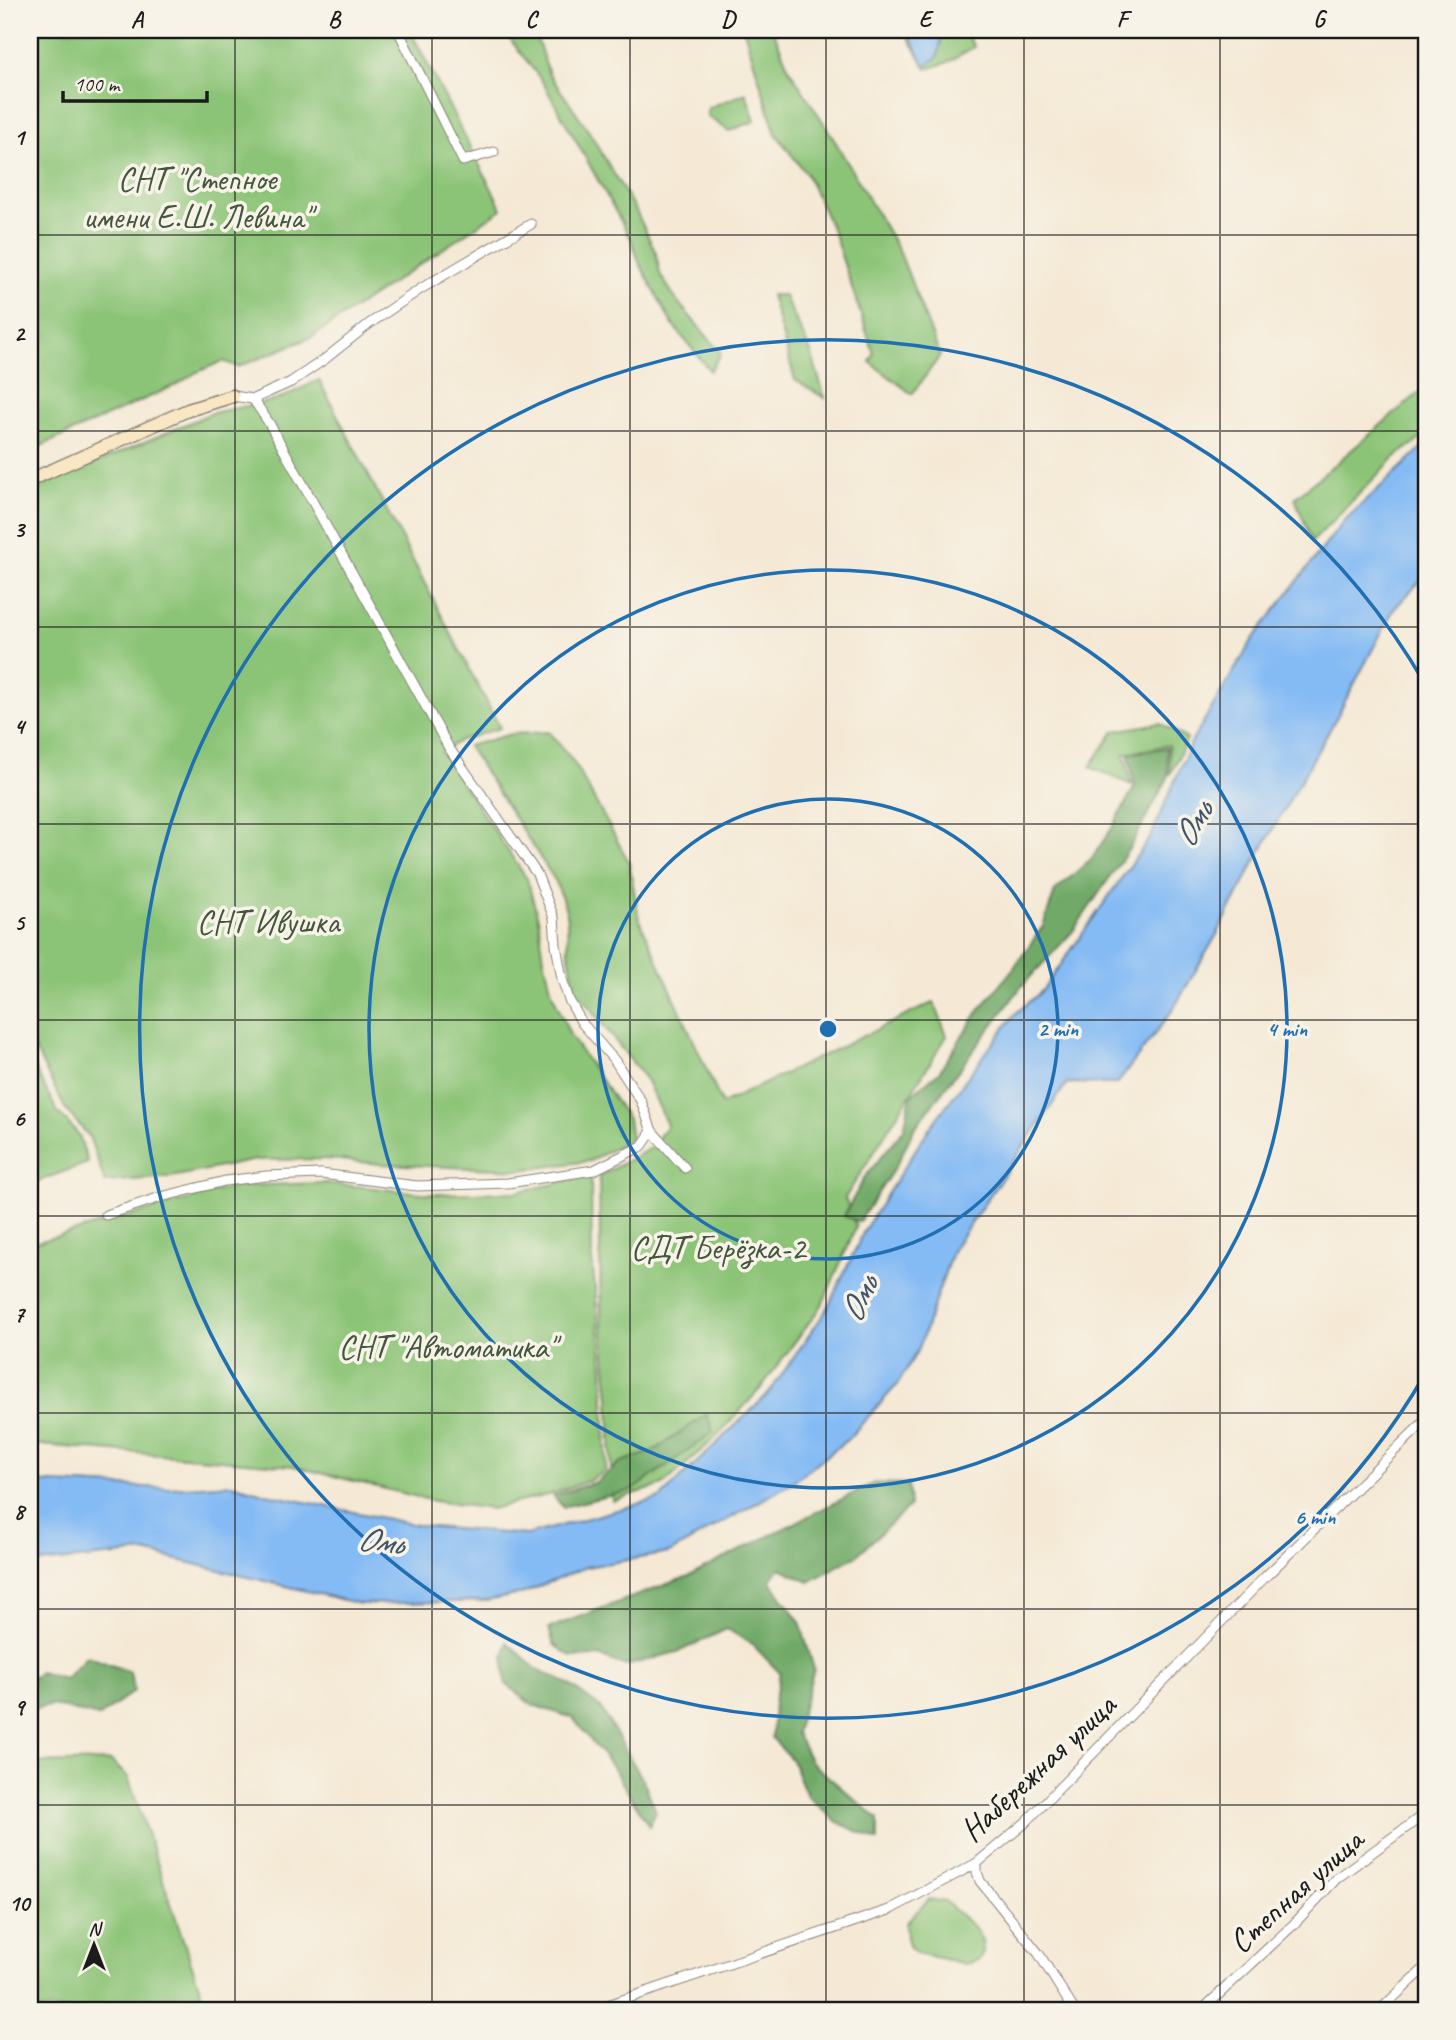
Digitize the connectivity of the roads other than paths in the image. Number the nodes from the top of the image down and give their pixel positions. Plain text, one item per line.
1 (398, 30) edge
2 (494, 152) dead end
3 (531, 224) dead end
4 (233, 396) joint
5 (253, 400) junction
6 (30, 480) edge
7 (652, 1131) junction
8 (685, 1168) dead end
9 (106, 1215) dead end
10 (1426, 1420) edge
11 (1426, 1813) edge
12 (977, 1863) junction
13 (1426, 1967) edge
14 (593, 2010) edge
15 (1074, 2010) edge
16 (1202, 2010) edge
17 (1380, 2010) edge

1 - 2 street
3 - 5 street
4 - 5 street
4 - 6 street
5 - 7 street
7 - 8 street
7 - 9 street
10 - 12 street, Набережная улица
11 - 16 street, Степная улица
12 - 14 street, Набережная улица
12 - 15 street
13 - 17 street

